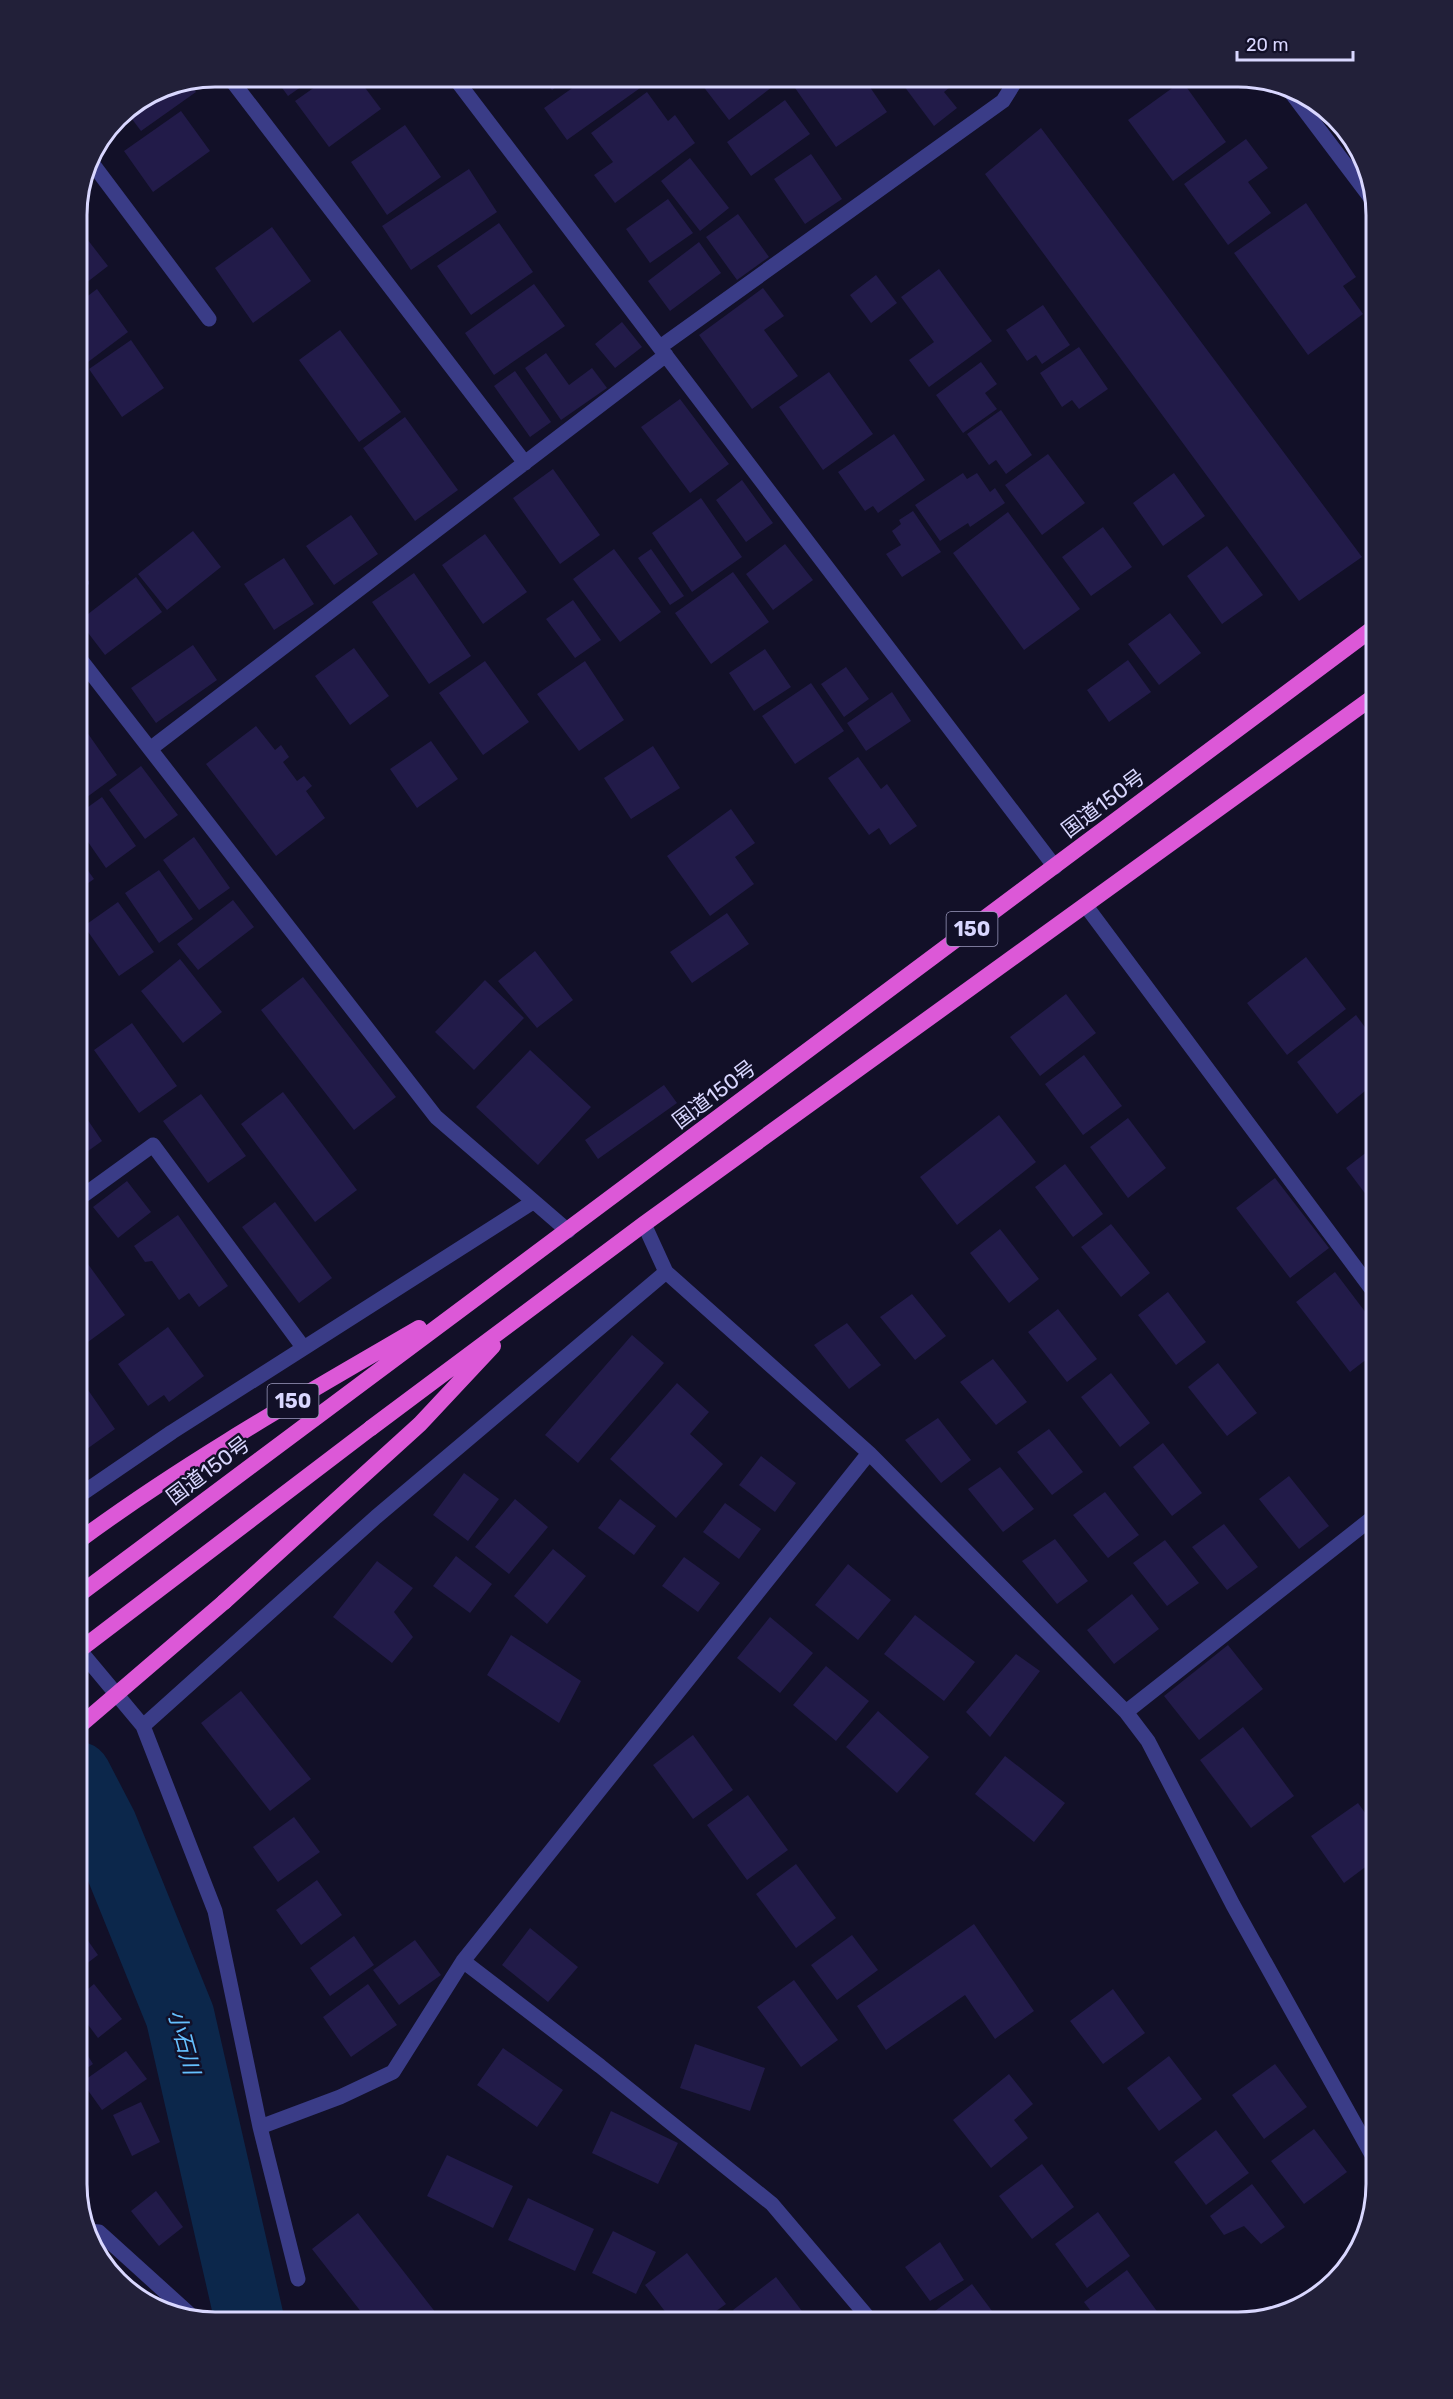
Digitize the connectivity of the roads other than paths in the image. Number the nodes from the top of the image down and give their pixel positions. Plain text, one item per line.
1 (237, 87) edge
2 (462, 87) edge
3 (1011, 87) edge
4 (1297, 101) edge
5 (96, 168) edge
6 (1364, 189) edge
7 (209, 319) dead end
8 (663, 351) junction
9 (525, 463) junction
10 (1366, 634) edge
11 (87, 668) edge
12 (1366, 703) edge
13 (150, 749) junction
14 (1055, 867) junction
15 (1086, 906) junction
16 (87, 1193) edge
17 (533, 1202) junction
18 (644, 1224) junction
19 (568, 1231) junction
20 (666, 1272) junction
21 (1366, 1280) edge
22 (477, 1295) junction
23 (524, 1313) junction
24 (303, 1347) junction
25 (869, 1453) junction
26 (87, 1490) edge
27 (1366, 1524) edge
28 (87, 1535) edge
29 (87, 1589) edge
30 (87, 1642) edge
31 (87, 1662) edge
32 (1126, 1712) junction
33 (87, 1719) edge
34 (143, 1726) junction
35 (463, 1961) junction
36 (260, 2127) junction
37 (1366, 2142) edge
38 (97, 2232) edge
39 (298, 2279) dead end
40 (183, 2308) edge
41 (864, 2312) edge

1 - 9 street
2 - 8 street
3 - 8 street
4 - 6 street
5 - 7 street
8 - 9 street
8 - 14 street
9 - 13 street
10 - 14 highway, 国道150号 / 150
11 - 13 street
12 - 15 highway, 150
13 - 17 street
14 - 19 highway, 国道150号 / 150
15 - 18 highway, 150
15 - 21 street
16 - 24 street
17 - 19 street
17 - 24 street
18 - 20 street
18 - 23 highway, 150
19 - 22 highway, 国道150号 / 150
20 - 25 street
20 - 34 street
22 - 28 highway, 150
22 - 29 highway, 国道150号 / 150
23 - 30 highway, 150, bridge
23 - 33 highway, 150, bridge
24 - 26 street
25 - 32 street
25 - 35 street
27 - 32 street
31 - 34 street
32 - 37 street
34 - 36 street
35 - 36 street
35 - 41 street
36 - 39 street
38 - 40 street

